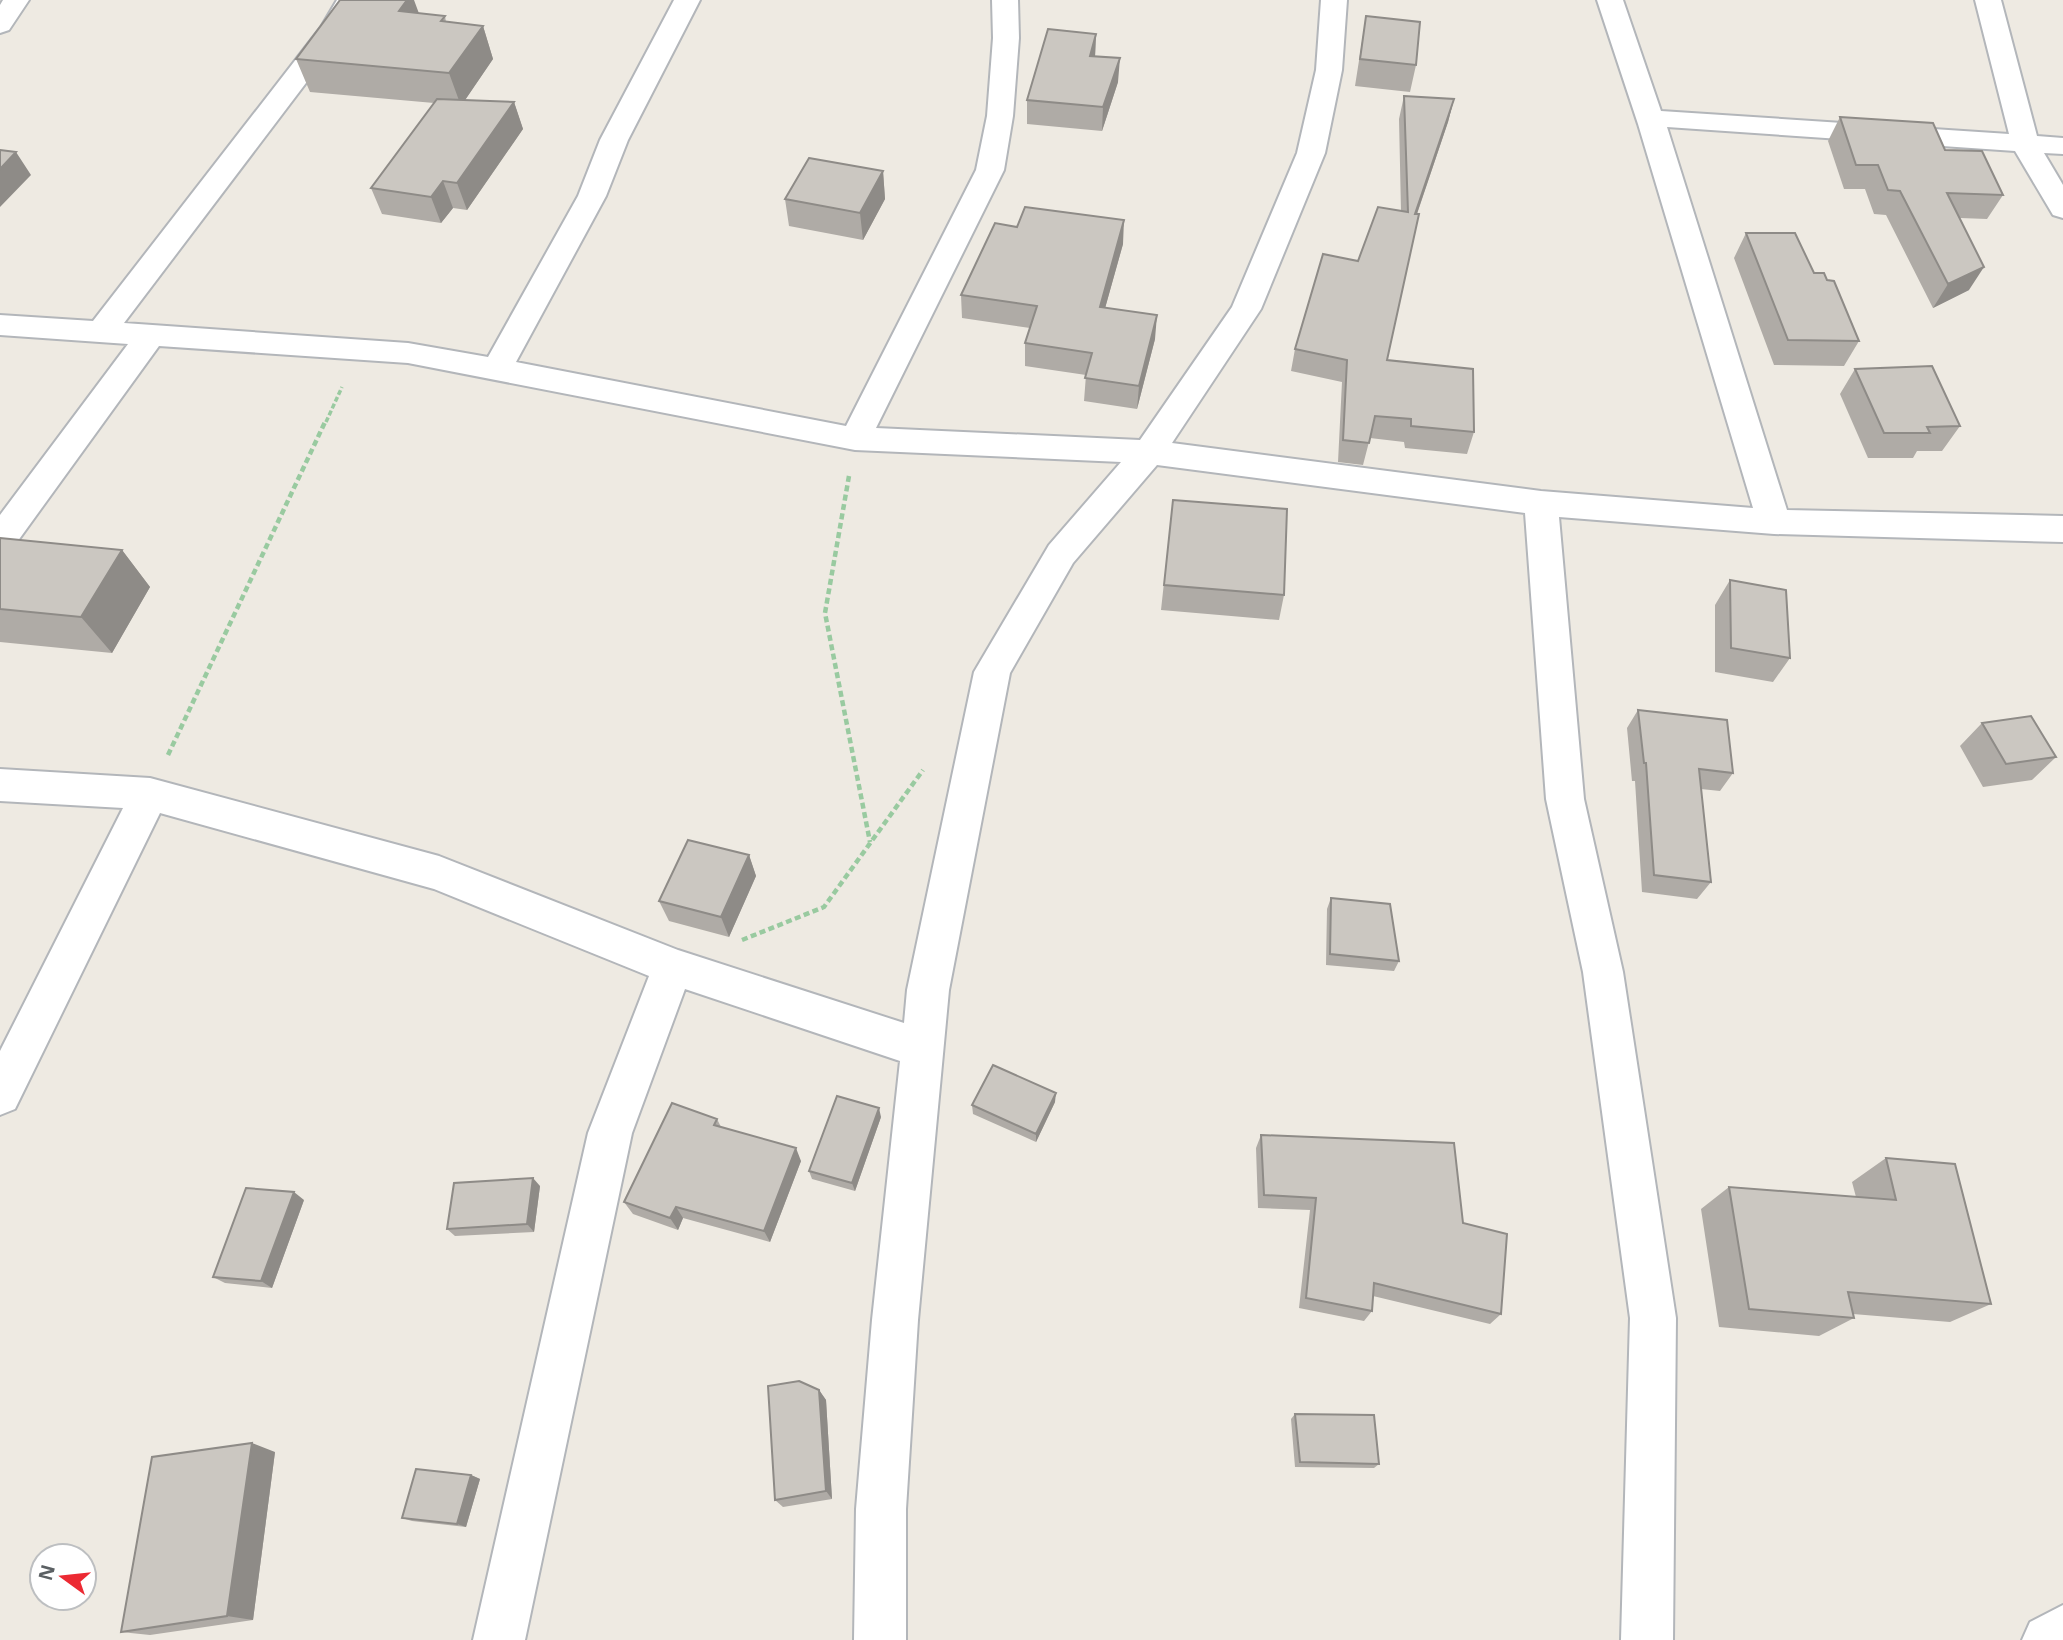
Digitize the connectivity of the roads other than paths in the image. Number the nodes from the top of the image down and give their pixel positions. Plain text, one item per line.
1 (16, 0) edge
2 (350, 0) edge
3 (687, 0) edge
4 (1005, 0) edge
5 (1334, 0) edge
6 (1610, 0) edge
7 (1988, 0) edge
8 (0, 25) edge
9 (1650, 118) junction
10 (2025, 144) junction
11 (2063, 146) edge
12 (2063, 209) edge
13 (0, 325) edge
14 (102, 332) junction
15 (150, 335) junction
16 (497, 369) junction
17 (855, 439) junction
18 (1149, 452) junction
19 (1541, 503) junction
20 (1774, 522) junction
21 (2063, 529) edge
22 (0, 541) edge
23 (0, 785) edge
24 (150, 794) junction
25 (673, 967) junction
26 (922, 1049) junction
27 (0, 1095) edge
28 (2063, 1632) edge
29 (499, 1640) edge
30 (880, 1640) edge
31 (1647, 1640) edge
32 (2048, 1640) edge

1 - 8 street
2 - 14 street
3 - 16 street
4 - 17 street
5 - 18 street
6 - 9 street
7 - 10 street
9 - 10 street
9 - 20 street
10 - 11 street
10 - 12 street
13 - 14 street
14 - 15 street
15 - 16 street
15 - 22 street
16 - 17 street
17 - 18 street
18 - 19 street
18 - 26 street
19 - 20 street
19 - 31 street
20 - 21 street
23 - 24 street
24 - 25 street
24 - 27 street
25 - 26 street
25 - 29 street
26 - 30 street
28 - 32 street

